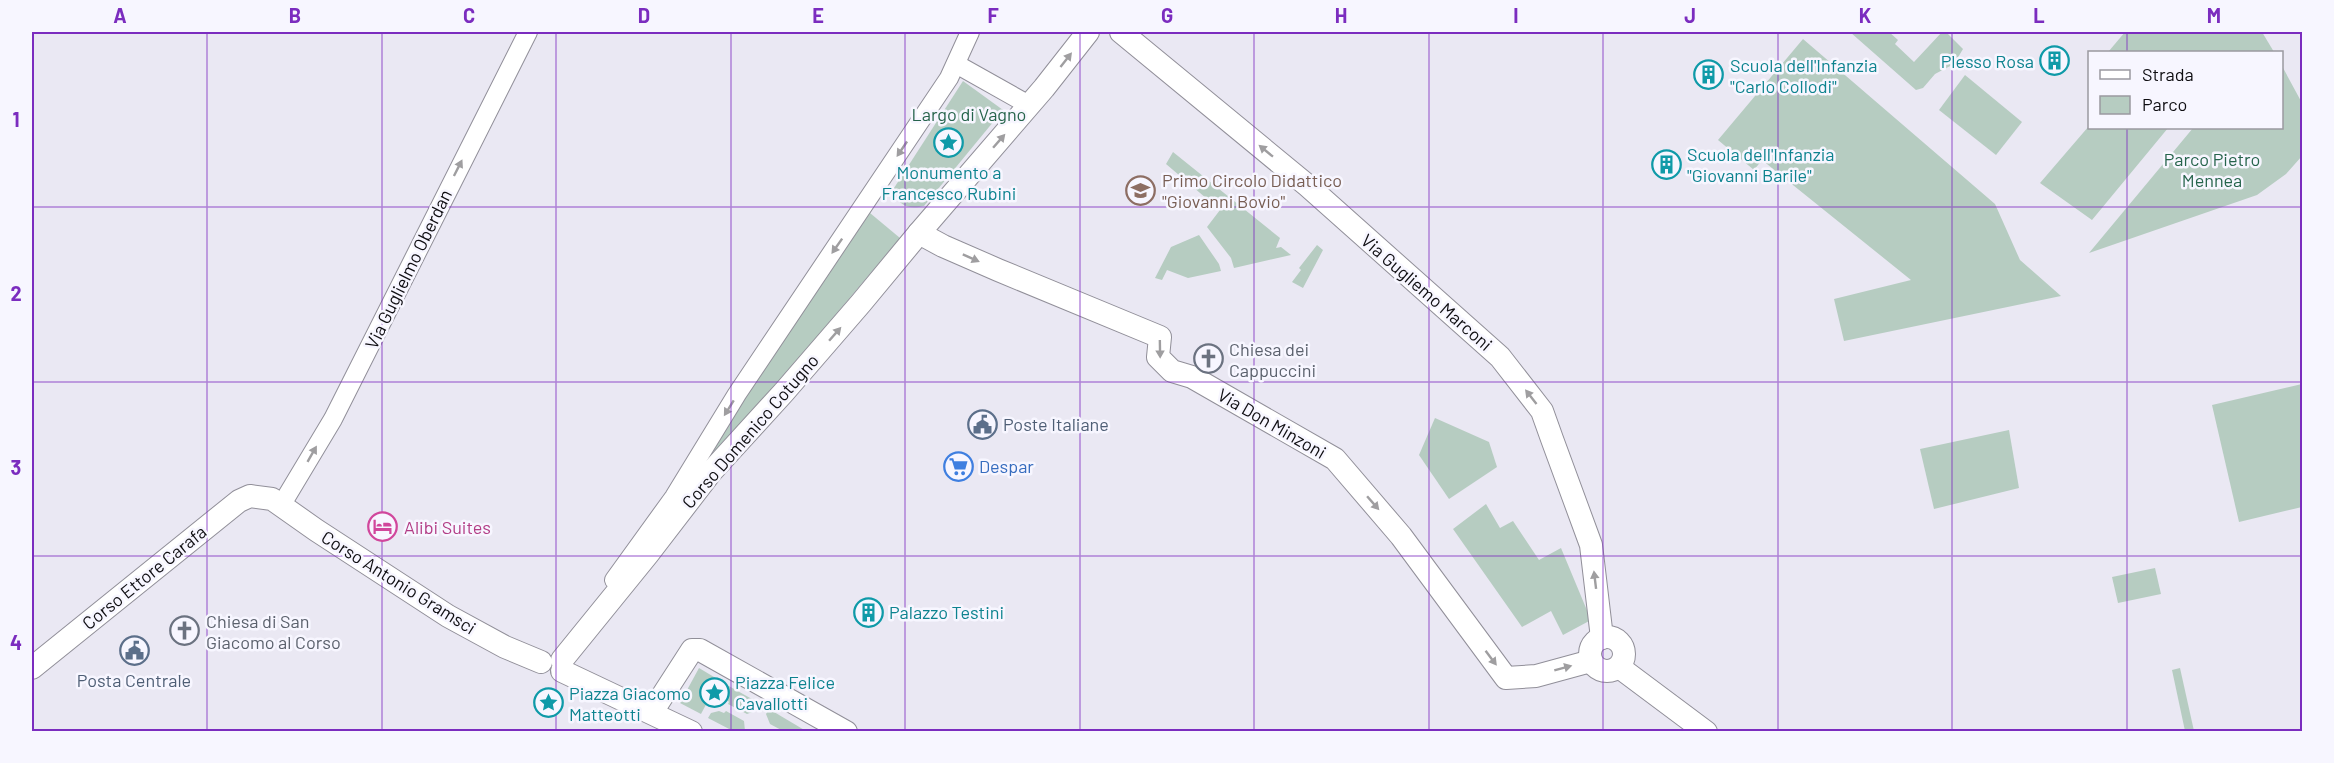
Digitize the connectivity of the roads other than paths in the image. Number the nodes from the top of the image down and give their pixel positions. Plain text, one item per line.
1 (528, 32) edge
2 (970, 32) edge
3 (1089, 32) edge
4 (1121, 32) edge
5 (956, 64) junction
6 (1029, 105) junction
7 (919, 232) junction
8 (704, 466) junction
9 (272, 500) junction
10 (1602, 638) junction
11 (1591, 661) junction
12 (555, 662) junction
13 (1619, 667) junction
14 (32, 668) edge
15 (652, 712) junction
16 (691, 732) edge
17 (846, 732) edge
18 (1706, 732) edge

9 -> 1 street, Via Guglielmo Oberdan
2 - 5 street, Corso Domenico Cotugno
6 -> 3 main road, Corso Domenico Cotugno
10 -> 4 main road, Via Gugliemo Marconi
5 - 6 street
5 -> 8 street, Corso Domenico Cotugno
7 -> 6 main road, Corso Domenico Cotugno
8 -> 7 main road, Corso Domenico Cotugno
7 -> 11 main road, Via Don Minzoni
8 - 12 main road, Corso Domenico Cotugno
9 - 12 main road, Corso Antonio Gramsci
9 - 14 main road, Corso Ettore Carafa
10 - 11 main road
10 - 13 main road
11 - 13 main road
12 - 15 main road
13 - 18 main road
15 - 16 main road
15 - 17 main road

